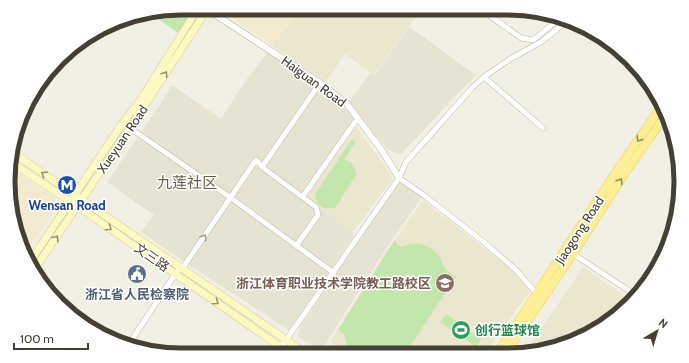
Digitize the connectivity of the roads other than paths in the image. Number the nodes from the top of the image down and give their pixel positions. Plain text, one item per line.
1 (194, 15) edge
2 (203, 15) edge
3 (218, 15) edge
4 (489, 15) edge
5 (555, 22) edge
6 (564, 25) edge
7 (484, 77) junction
8 (320, 82) junction
9 (658, 111) edge
10 (359, 119) junction
11 (662, 121) edge
12 (130, 128) junction
13 (543, 128) dead end
14 (17, 156) edge
15 (16, 165) edge
16 (262, 167) junction
17 (399, 178) junction
18 (304, 196) junction
19 (231, 198) junction
20 (76, 201) junction
21 (296, 246) junction
22 (573, 254) junction
23 (33, 257) edge
24 (37, 265) edge
25 (181, 268) junction
26 (175, 273) junction
27 (334, 273) junction
28 (632, 292) edge
29 (537, 294) junction
30 (132, 340) edge
31 (286, 340) junction
32 (280, 347) joint
33 (298, 348) edge
34 (501, 348) edge
35 (509, 348) edge

1 - 20 main road, Xueyuan Road
12 -> 2 main road, Xueyuan Road
3 - 8 street, Haiguan Road
4 - 5 street
6 - 7 street
7 - 13 street
7 - 17 street
8 - 10 street, Haiguan Road
8 - 16 street
9 -> 29 main road, Jiaogong Road
10 - 17 street, Haiguan Road
10 - 18 street
22 -> 11 main road, Jiaogong Road
12 - 19 street
12 - 20 main road, Xueyuan Road
20 -> 14 main road
15 - 20 main road, 文三路
16 - 18 street
16 - 19 street
17 - 27 street
17 - 29 street
18 - 21 street
19 - 21 street
25 -> 19 street
20 - 23 main road, Xueyuan Road
24 -> 20 main road, Xueyuan Road
20 - 25 main road
20 -> 26 main road, 文三路
21 - 27 street
22 - 28 street
22 - 35 main road, Jiaogong Road
25 - 26 street
25 - 31 main road
26 - 30 street
26 -> 32 main road, 文三路
27 - 31 street
29 - 34 main road, Jiaogong Road
31 - 32 street
31 - 33 main road

